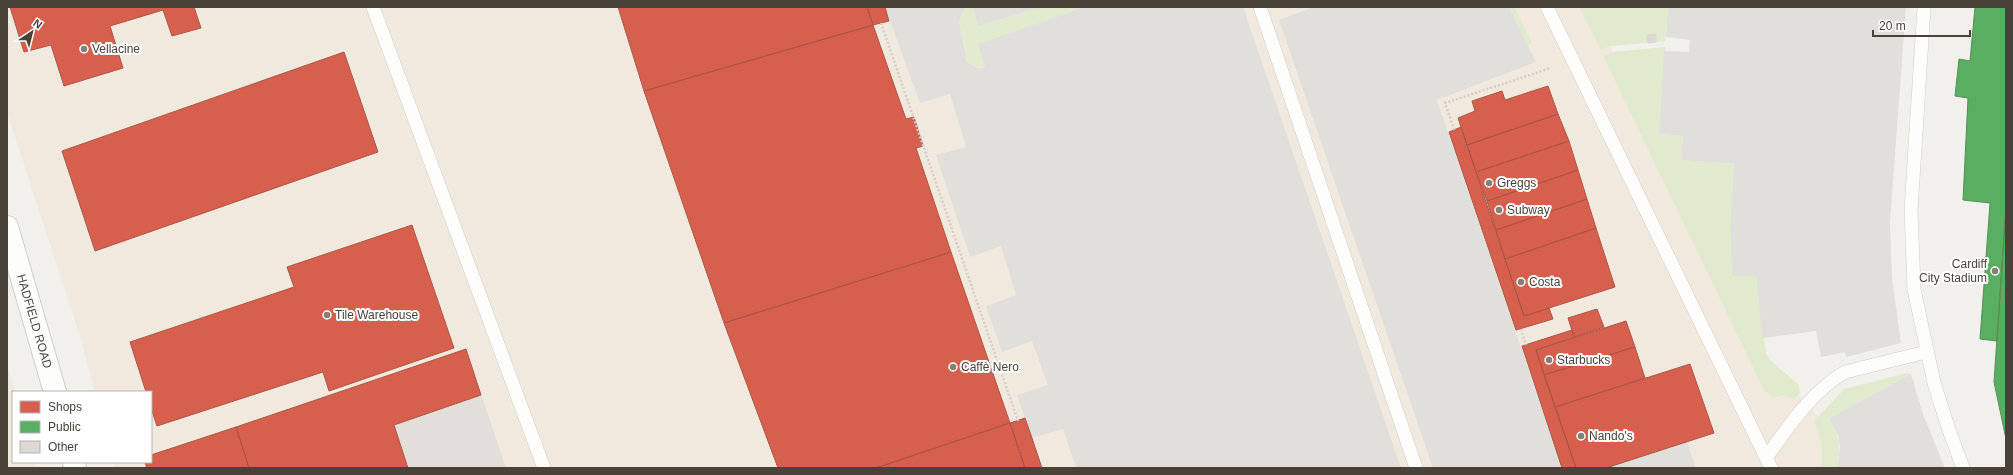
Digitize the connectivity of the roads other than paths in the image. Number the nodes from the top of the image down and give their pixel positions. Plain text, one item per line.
1 (373, 7) edge
2 (1260, 7) edge
3 (1546, 7) edge
4 (1924, 7) edge
5 (7, 227) edge
6 (1926, 352) junction
7 (55, 391) edge
8 (1768, 463) edge
9 (544, 468) edge
10 (1416, 468) edge
11 (1963, 468) edge

1 - 9 lane
2 - 10 lane
3 - 8 lane
4 - 6 lane
5 - 7 street, HADFIELD ROAD
6 - 8 lane
6 - 11 lane

